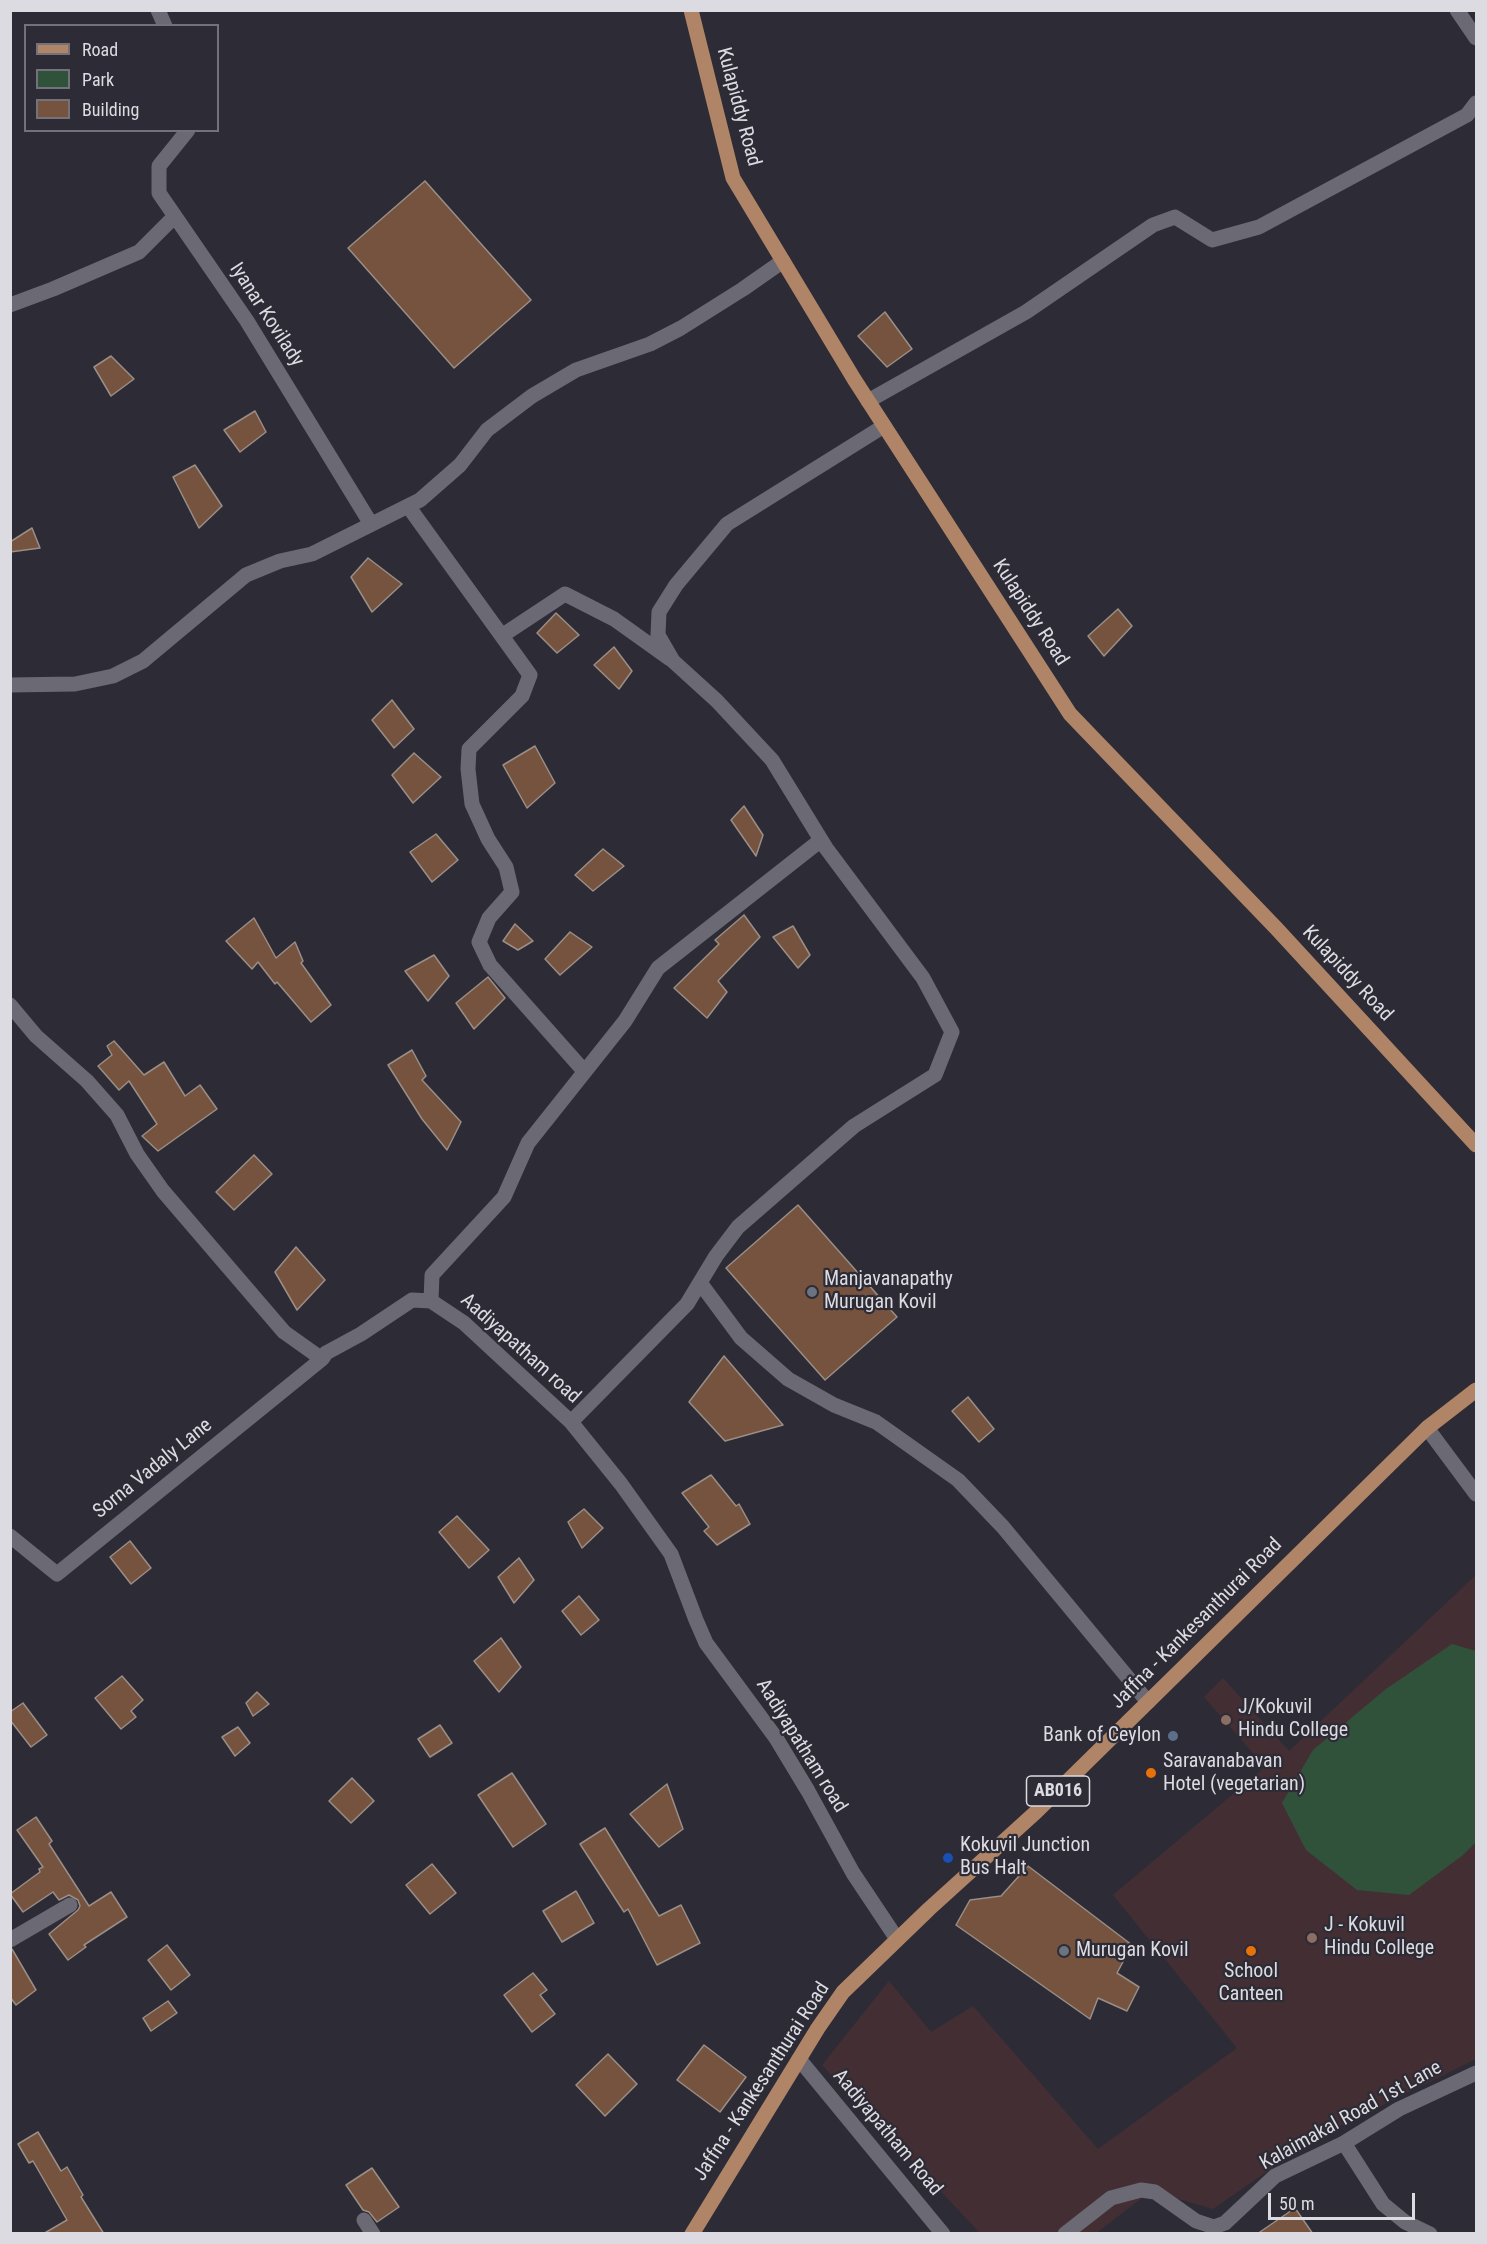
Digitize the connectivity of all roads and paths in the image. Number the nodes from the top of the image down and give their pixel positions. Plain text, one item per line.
1 (158, 10) edge
2 (691, 10) edge
3 (1457, 10) edge
4 (164, 24) edge
5 (1476, 38) edge
6 (1476, 103) edge
7 (186, 132) edge
8 (175, 216) junction
9 (783, 261) junction
10 (10, 305) edge
11 (868, 402) junction
12 (884, 426) junction
13 (408, 506) junction
14 (371, 524) junction
15 (502, 635) junction
16 (673, 661) junction
17 (10, 685) edge
18 (821, 840) junction
19 (10, 1005) edge
20 (584, 1071) junction
21 (1476, 1145) edge
22 (700, 1284) junction
23 (431, 1301) junction
24 (322, 1359) junction
25 (1476, 1390) edge
26 (571, 1422) junction
27 (1427, 1428) junction
28 (1476, 1494) edge
29 (10, 1536) edge
30 (1148, 1702) junction
31 (70, 1905) dead end
32 (897, 1939) junction
33 (10, 1940) edge
34 (799, 2059) junction
35 (1476, 2073) edge
36 (1344, 2143) junction
37 (364, 2220) dead end
38 (373, 2234) edge
39 (692, 2234) edge
40 (943, 2234) edge
41 (1065, 2234) edge
42 (1430, 2234) edge

1 - 4 street
2 - 9 main road, Kulapiddy Road
3 - 5 street
6 - 11 street
7 - 8 street, Iyanar Kovilady
8 - 10 street
8 - 14 street, Iyanar Kovilady
9 - 11 main road, Kulapiddy Road
9 - 13 street
11 - 12 main road, Kulapiddy Road
12 - 16 street
12 - 21 main road, Kulapiddy Road
13 - 14 street
13 - 15 street
14 - 17 street
15 - 16 street
15 - 20 street
16 - 18 street
18 - 20 street
18 - 22 street
19 - 24 street
20 - 23 street
22 - 26 street
22 - 30 street
23 - 24 street, Aadiyapatham road
23 - 26 street, Aadiyapatham road
24 - 29 street, Sorna Vadaly Lane
25 - 27 main road, Jaffna - Kankesanthurai Road / AB016
26 - 32 street, Aadiyapatham road
27 - 28 street
27 - 30 main road, Jaffna - Kankesanthurai Road / AB016
30 - 32 main road, Jaffna - Kankesanthurai Road / AB016
31 - 33 street
32 - 34 main road, Jaffna - Kankesanthurai Road / AB016
34 - 39 main road, Jaffna - Kankesanthurai Road / AB016
34 - 40 street, Aadiyapatham Road
35 - 36 street, Kalaimakal Road 1st Lane
36 - 41 street, Kalaimakal Road 1st Lane
36 - 42 street
37 - 38 street

